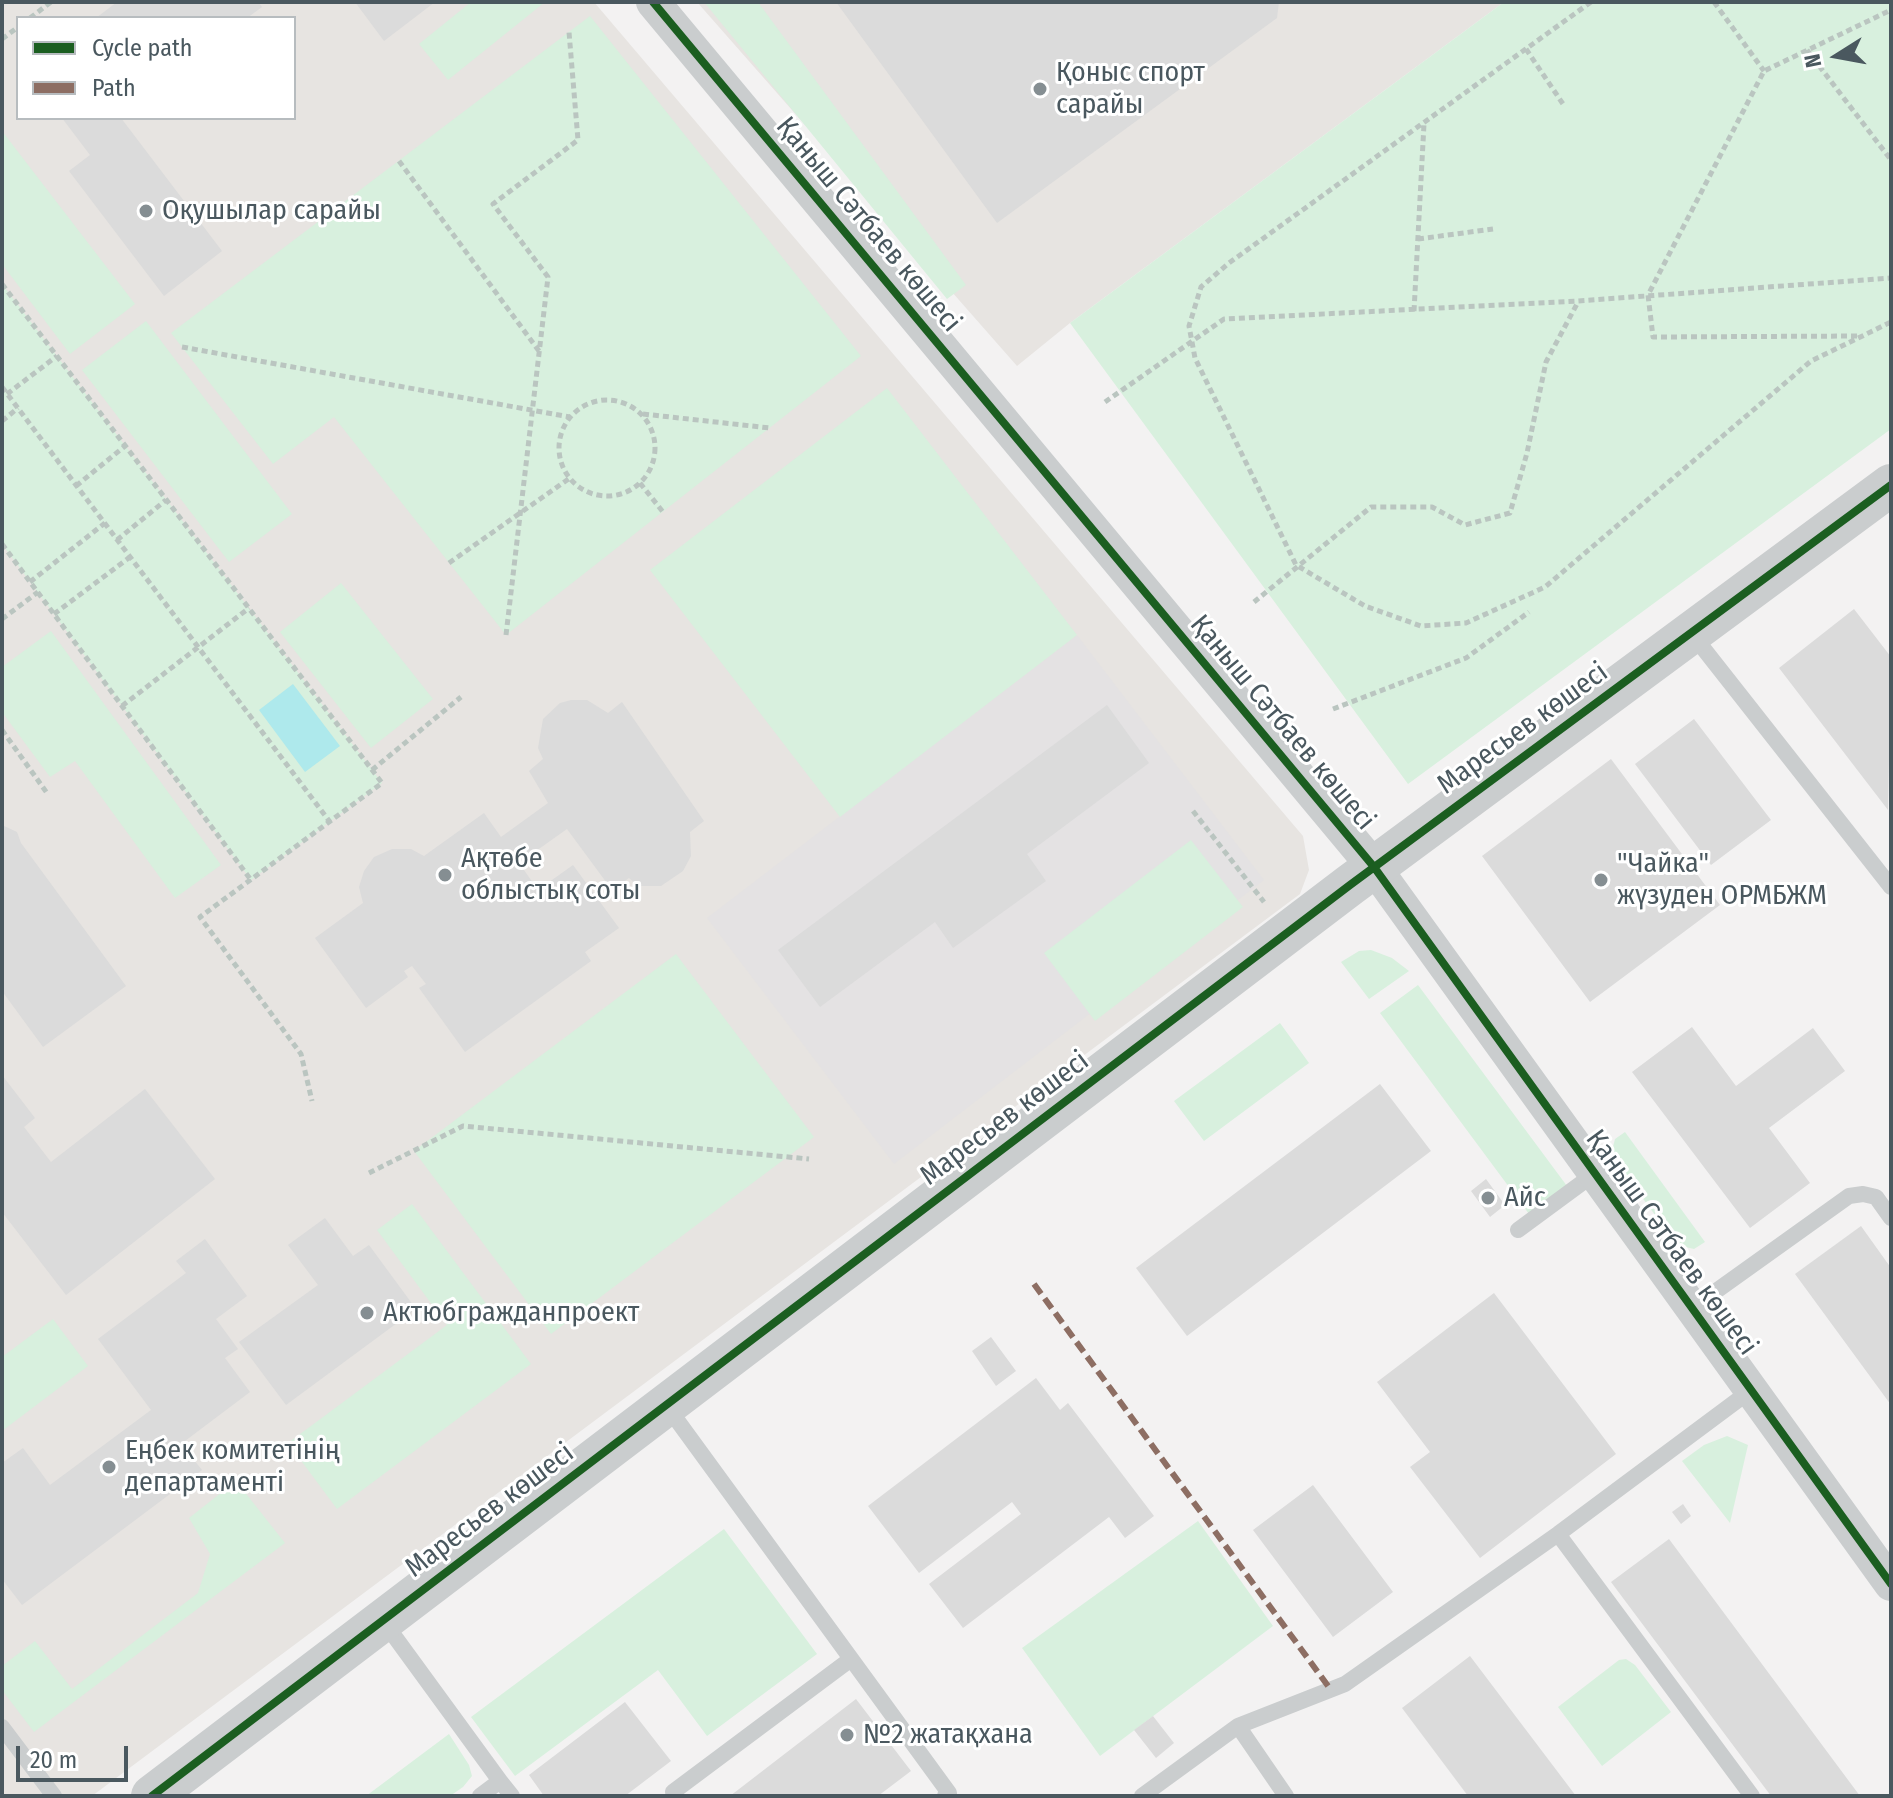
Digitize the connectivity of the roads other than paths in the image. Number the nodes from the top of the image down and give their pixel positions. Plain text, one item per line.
1 (653, 2) edge
2 (1891, 485) edge
3 (1691, 633) junction
4 (1374, 867) junction
5 (1891, 887) edge
6 (1594, 1174) junction
7 (1891, 1218) edge
8 (1518, 1230) dead end
9 (1691, 1309) junction
10 (1750, 1391) junction
11 (666, 1405) junction
12 (1558, 1534) junction
13 (1887, 1570) edge
14 (382, 1621) junction
15 (851, 1659) junction
16 (1238, 1726) junction
17 (2, 1727) edge
18 (500, 1781) junction
19 (673, 1792) dead end
20 (54, 1796) edge
21 (152, 1796) edge
22 (480, 1796) edge
23 (512, 1796) edge
24 (945, 1796) edge
25 (1142, 1796) edge
26 (1286, 1796) edge
27 (1752, 1796) edge

1 - 4 street, Қаныш Сәтбаев көшесі
2 - 3 street, Маресьев көшесі
3 - 4 street, Маресьев көшесі
3 - 5 lane
4 - 6 street, Қаныш Сәтбаев көшесі
4 - 11 street, Маресьев көшесі
6 - 8 lane
6 - 9 street, Қаныш Сәтбаев көшесі
7 - 9 lane
9 - 10 street, Қаныш Сәтбаев көшесі
10 - 12 lane
10 - 13 street, Қаныш Сәтбаев көшесі
11 - 14 street, Маресьев көшесі
11 - 15 lane
12 - 16 lane
12 - 27 lane
14 - 18 lane
14 - 21 street, Маресьев көшесі
15 - 19 lane
15 - 24 lane
16 - 25 lane
16 - 26 lane
17 - 20 lane
18 - 22 lane
18 - 23 lane

